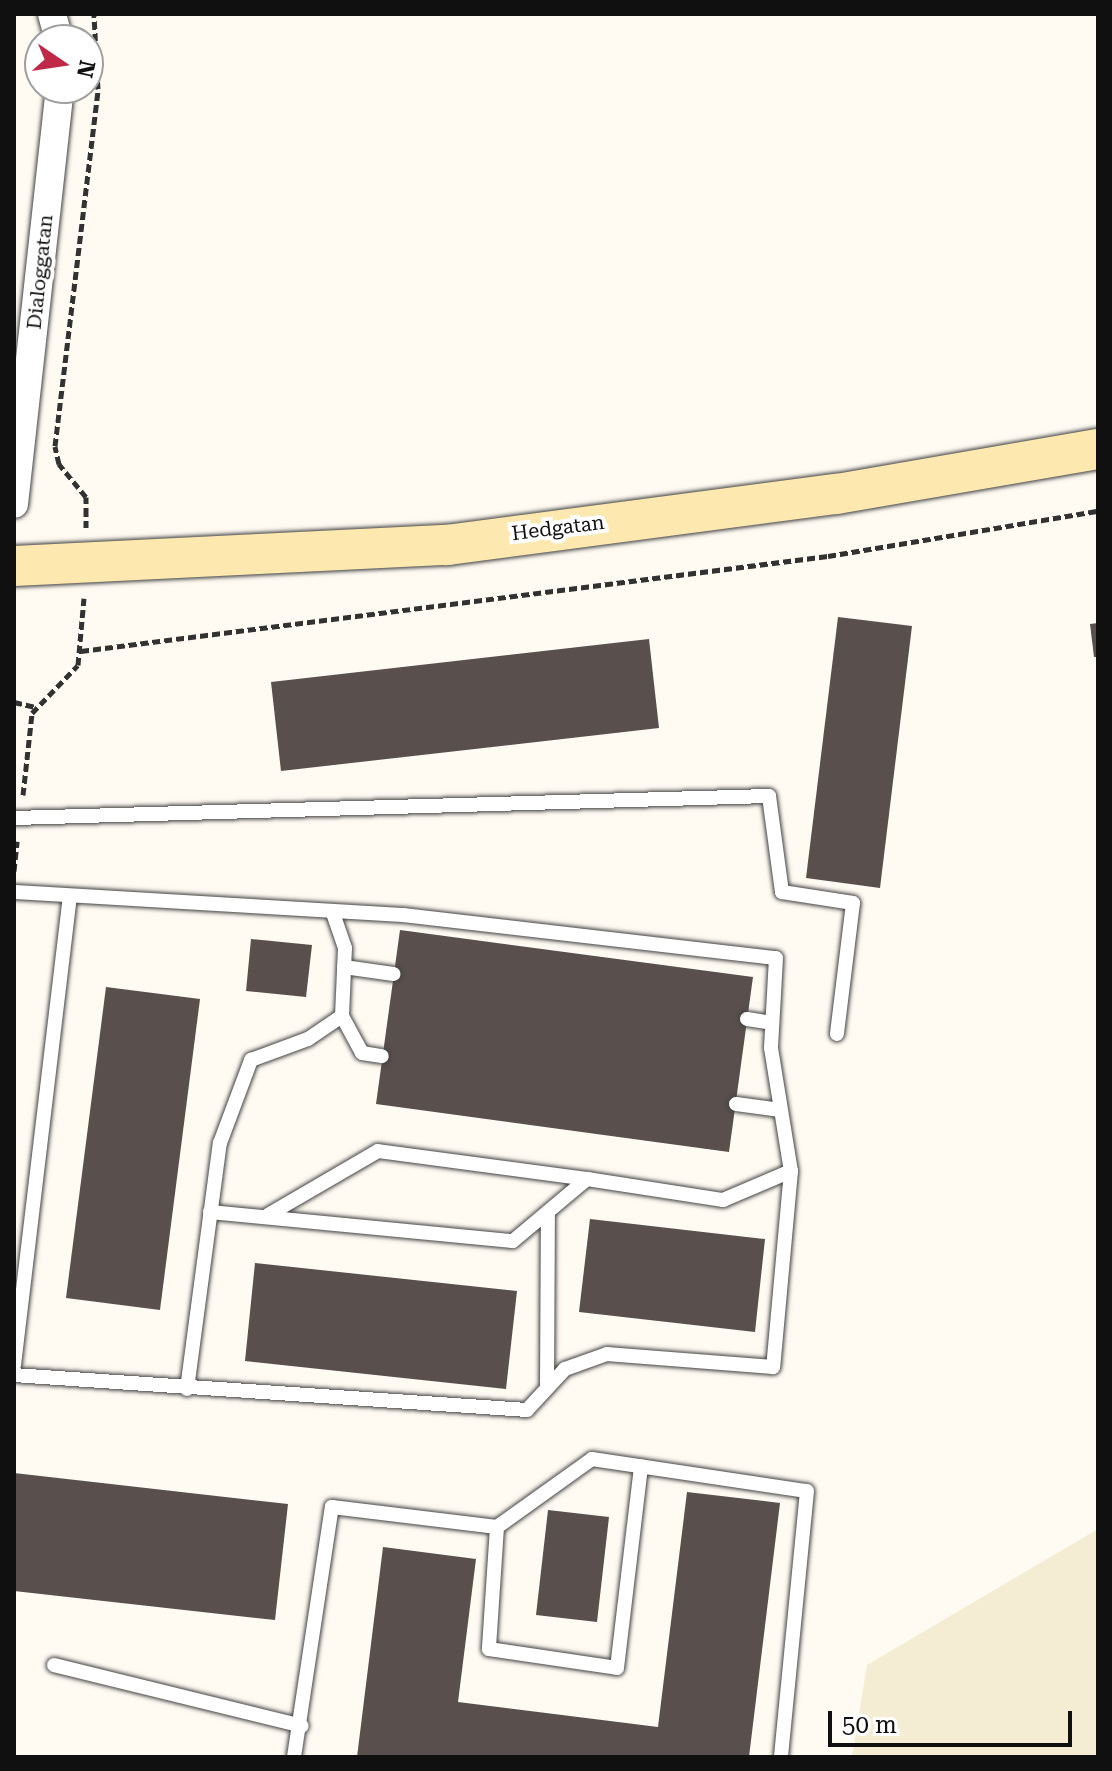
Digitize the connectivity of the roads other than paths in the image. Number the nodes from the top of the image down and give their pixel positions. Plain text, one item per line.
1 (58, 104) edge
2 (21, 378) edge
3 (1098, 449) edge
4 (14, 504) edge
5 (14, 566) edge
6 (17, 818) edge
7 (14, 892) edge
8 (70, 896) junction
9 (332, 911) junction
10 (344, 967) junction
11 (394, 974) dead end
12 (342, 1016) junction
13 (747, 1019) dead end
14 (772, 1023) junction
15 (837, 1034) dead end
16 (382, 1056) dead end
17 (736, 1104) dead end
18 (781, 1110) junction
19 (791, 1171) junction
20 (587, 1179) junction
21 (210, 1212) junction
22 (548, 1212) junction
23 (267, 1216) junction
24 (14, 1365) edge
25 (14, 1375) edge
26 (547, 1388) junction
27 (187, 1389) junction
28 (641, 1466) junction
29 (497, 1527) junction
30 (54, 1665) dead end
31 (302, 1726) junction
32 (294, 1757) edge
33 (781, 1757) edge

1 - 2 street, Dialoggatan
2 - 4 street, Dialoggatan
3 - 5 street, Hedgatan
6 - 15 lane
7 - 8 lane
8 - 9 lane
8 - 24 lane
9 - 10 lane
9 - 14 lane
10 - 11 lane
10 - 12 lane
12 - 16 lane
12 - 21 lane
13 - 14 lane
14 - 18 lane
17 - 18 lane
18 - 19 lane
19 - 20 lane
19 - 26 lane
20 - 22 lane
20 - 23 lane
21 - 23 lane
21 - 27 lane
22 - 23 lane
22 - 26 lane
25 - 27 lane
26 - 27 lane
28 - 29 lane
28 - 29 lane
28 - 33 lane
29 - 31 lane
30 - 31 lane
31 - 32 lane

